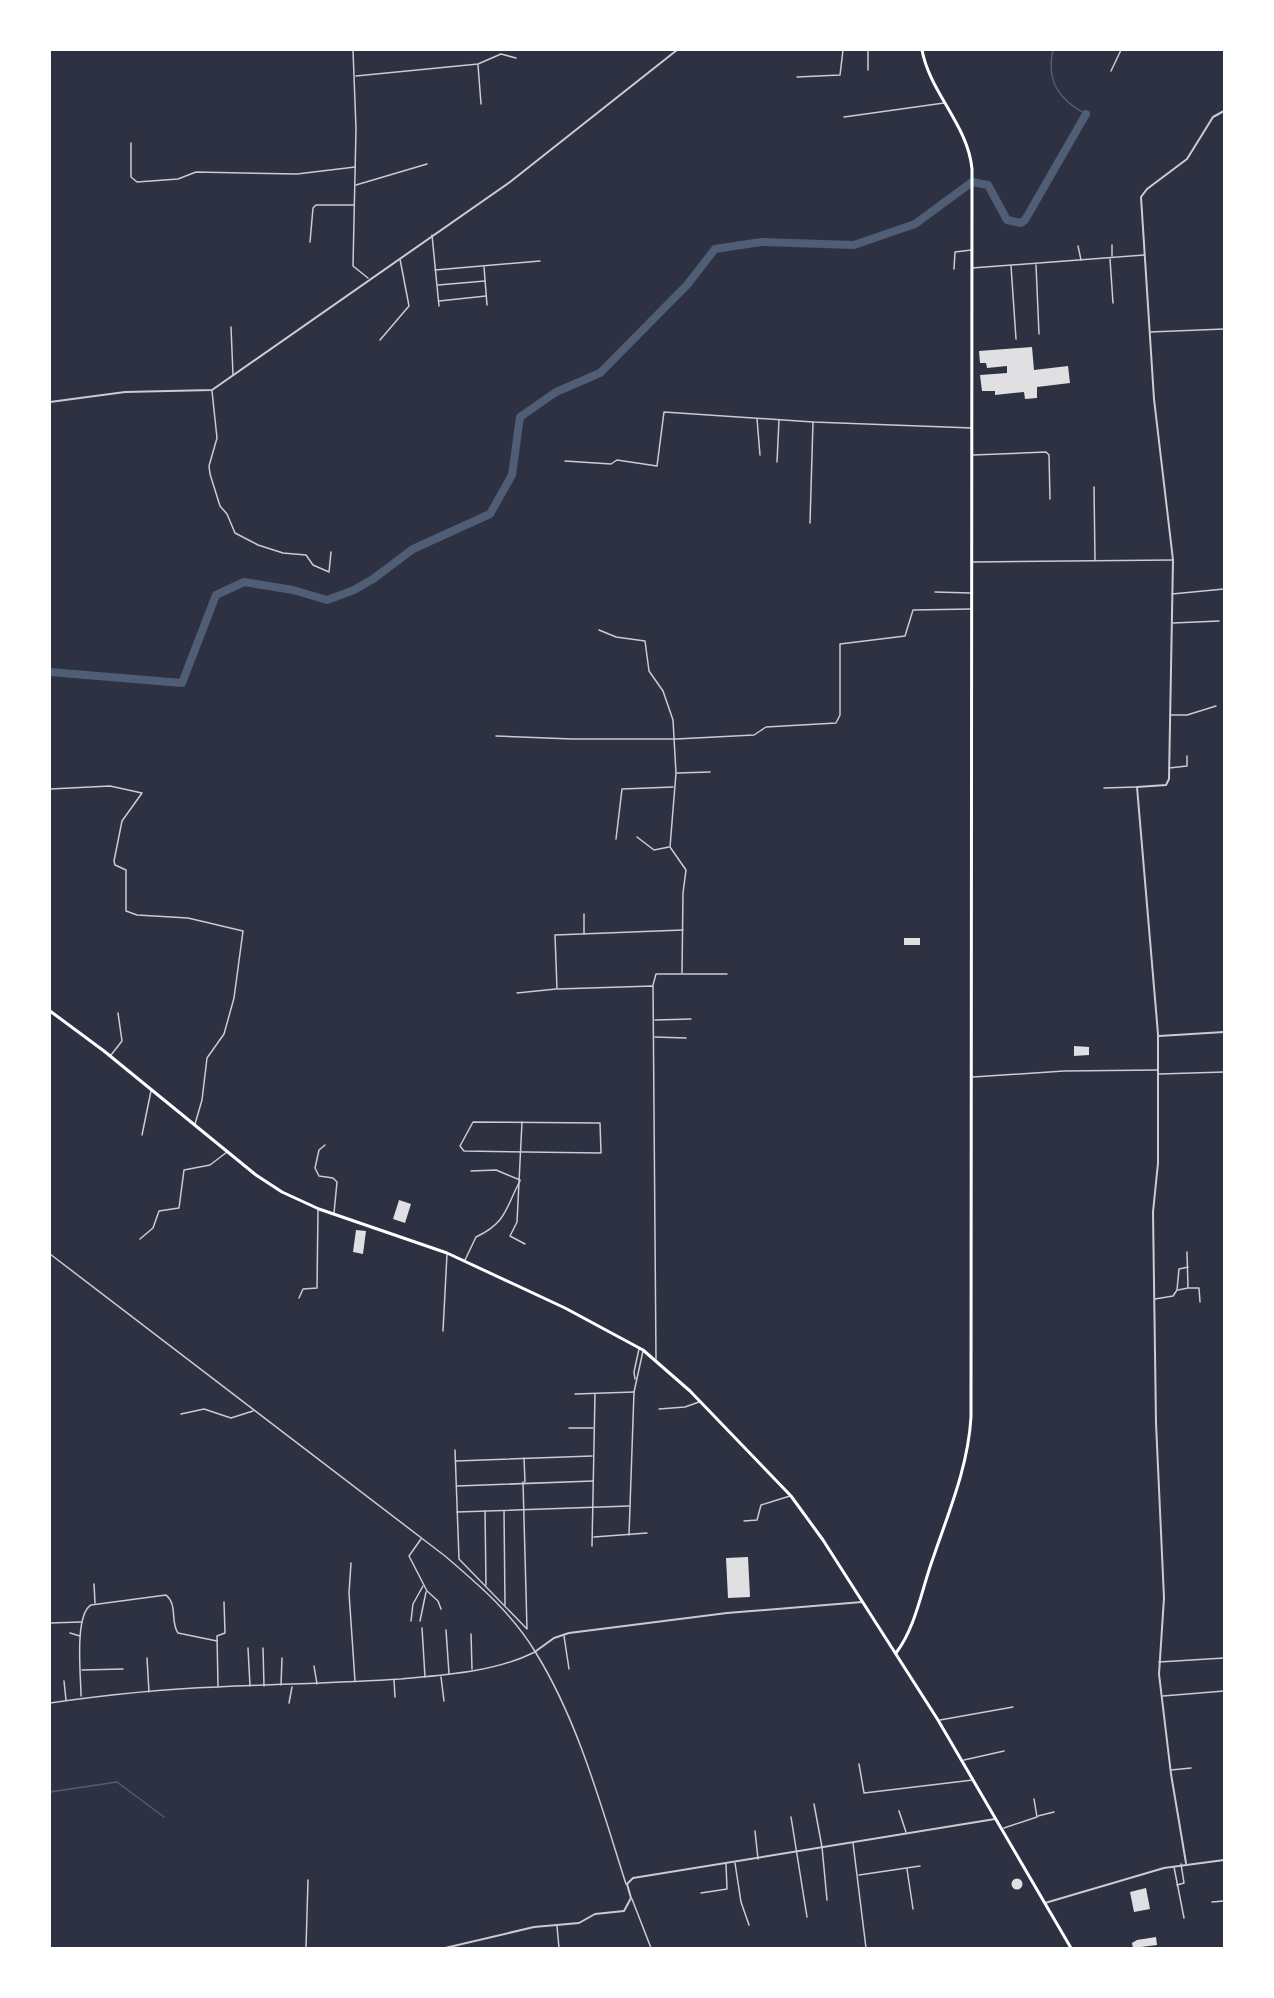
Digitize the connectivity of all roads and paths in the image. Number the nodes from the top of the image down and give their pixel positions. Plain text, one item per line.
1 (353, 50) edge
2 (677, 50) edge
3 (843, 50) edge
4 (868, 50) edge
5 (922, 50) edge
6 (1120, 50) edge
7 (516, 58) dead end
8 (478, 64) junction
9 (868, 70) dead end
10 (1112, 71) dead end
11 (355, 76) junction
12 (797, 77) dead end
13 (944, 103) junction
14 (481, 104) dead end
15 (1224, 111) edge
16 (844, 117) dead end
17 (131, 143) dead end
18 (427, 164) dead end
19 (355, 167) junction
20 (355, 185) junction
21 (355, 205) junction
22 (432, 235) junction
23 (310, 242) dead end
24 (1112, 245) dead end
25 (1078, 246) dead end
26 (972, 250) junction
27 (1144, 255) junction
28 (1111, 257) junction
29 (400, 258) junction
30 (1081, 260) junction
31 (540, 261) dead end
32 (1036, 264) junction
33 (1011, 265) junction
34 (484, 266) junction
35 (972, 268) junction
36 (954, 269) dead end
37 (435, 270) junction
38 (368, 278) junction
39 (485, 281) junction
40 (436, 285) junction
41 (486, 296) junction
42 (438, 301) junction
43 (1113, 303) dead end
44 (487, 305) dead end
45 (439, 306) dead end
46 (231, 327) dead end
47 (1224, 329) edge
48 (1149, 332) junction
49 (1039, 334) dead end
50 (1016, 339) dead end
51 (380, 340) dead end
52 (233, 376) junction
53 (212, 390) junction
54 (50, 402) edge
55 (757, 418) junction
56 (779, 419) junction
57 (813, 422) junction
58 (973, 428) junction
59 (760, 455) dead end
60 (972, 455) junction
61 (565, 461) dead end
62 (777, 462) dead end
63 (1094, 487) dead end
64 (1050, 499) dead end
65 (810, 523) dead end
66 (331, 552) dead end
67 (1173, 560) junction
68 (1095, 561) junction
69 (972, 562) junction
70 (1224, 589) edge
71 (935, 592) dead end
72 (972, 593) junction
73 (1172, 594) junction
74 (972, 609) junction
75 (1219, 621) dead end
76 (1172, 623) junction
77 (599, 630) dead end
78 (1216, 706) dead end
79 (1169, 714) junction
80 (496, 736) dead end
81 (676, 739) junction
82 (1187, 756) dead end
83 (1169, 768) junction
84 (711, 772) dead end
85 (676, 773) junction
86 (674, 787) junction
87 (1137, 787) junction
88 (1104, 788) dead end
89 (50, 789) edge
90 (637, 837) dead end
91 (616, 839) dead end
92 (670, 847) junction
93 (584, 914) dead end
94 (683, 930) junction
95 (584, 934) junction
96 (682, 974) junction
97 (727, 974) dead end
98 (653, 986) junction
99 (557, 988) junction
100 (517, 993) dead end
101 (50, 1011) edge
102 (118, 1013) dead end
103 (692, 1019) dead end
104 (654, 1020) junction
105 (1224, 1032) edge
106 (1158, 1036) junction
107 (654, 1037) junction
108 (686, 1038) dead end
109 (110, 1056) junction
110 (1158, 1072) junction
111 (1224, 1072) edge
112 (971, 1077) junction
113 (151, 1090) junction
114 (522, 1122) junction
115 (195, 1125) junction
116 (142, 1135) dead end
117 (325, 1145) dead end
118 (227, 1152) junction
119 (522, 1153) junction
120 (471, 1171) dead end
121 (521, 1180) junction
122 (318, 1209) junction
123 (334, 1214) junction
124 (140, 1239) dead end
125 (525, 1244) dead end
126 (1187, 1252) dead end
127 (447, 1253) junction
128 (50, 1254) edge
129 (465, 1261) junction
130 (1188, 1268) junction
131 (1188, 1288) junction
132 (1177, 1290) junction
133 (299, 1298) dead end
134 (1153, 1299) junction
135 (1200, 1302) dead end
136 (443, 1331) dead end
137 (641, 1349) junction
138 (656, 1359) junction
139 (635, 1368) junction
140 (639, 1368) junction
141 (636, 1380) junction
142 (634, 1392) junction
143 (575, 1394) dead end
144 (595, 1394) junction
145 (701, 1401) junction
146 (659, 1409) dead end
147 (254, 1410) junction
148 (181, 1414) dead end
149 (568, 1428) dead end
150 (593, 1428) junction
151 (455, 1450) dead end
152 (593, 1455) junction
153 (524, 1457) junction
154 (456, 1461) junction
155 (593, 1481) junction
156 (524, 1482) junction
157 (456, 1486) junction
158 (791, 1496) junction
159 (592, 1506) junction
160 (630, 1506) junction
161 (504, 1509) junction
162 (525, 1509) junction
163 (485, 1510) junction
164 (457, 1512) junction
165 (744, 1521) dead end
166 (647, 1533) dead end
167 (629, 1535) junction
168 (592, 1537) junction
169 (422, 1539) junction
170 (592, 1546) dead end
171 (351, 1563) dead end
172 (94, 1584) dead end
173 (423, 1585) junction
174 (486, 1587) junction
175 (427, 1591) junction
176 (224, 1602) dead end
177 (862, 1602) junction
178 (95, 1604) junction
179 (505, 1606) junction
180 (441, 1609) dead end
181 (411, 1621) dead end
182 (420, 1621) dead end
183 (82, 1622) junction
184 (50, 1623) edge
185 (422, 1628) dead end
186 (446, 1630) dead end
187 (70, 1633) dead end
188 (471, 1634) dead end
189 (564, 1635) junction
190 (80, 1636) junction
191 (217, 1641) junction
192 (248, 1648) dead end
193 (263, 1648) dead end
194 (536, 1651) junction
195 (896, 1653) junction
196 (147, 1658) dead end
197 (282, 1658) dead end
198 (1224, 1658) edge
199 (1159, 1662) junction
200 (314, 1666) dead end
201 (123, 1669) dead end
202 (568, 1669) dead end
203 (472, 1670) junction
204 (81, 1671) junction
205 (449, 1675) junction
206 (441, 1676) junction
207 (425, 1677) junction
208 (394, 1679) junction
209 (64, 1681) dead end
210 (355, 1682) junction
211 (317, 1685) junction
212 (281, 1686) junction
213 (292, 1686) junction
214 (218, 1687) junction
215 (250, 1687) junction
216 (264, 1687) junction
217 (1224, 1691) edge
218 (150, 1693) junction
219 (1161, 1696) junction
220 (81, 1697) junction
221 (395, 1697) dead end
222 (66, 1700) junction
223 (444, 1701) dead end
224 (50, 1703) edge
225 (289, 1703) dead end
226 (1013, 1707) dead end
227 (938, 1720) junction
228 (1004, 1751) dead end
229 (962, 1761) junction
230 (859, 1764) dead end
231 (1191, 1768) dead end
232 (1170, 1770) junction
233 (973, 1780) junction
234 (1034, 1799) dead end
235 (814, 1804) dead end
236 (899, 1811) dead end
237 (1054, 1812) dead end
238 (791, 1817) dead end
239 (1037, 1817) junction
240 (995, 1819) junction
241 (1001, 1829) junction
242 (755, 1831) dead end
243 (906, 1833) junction
244 (853, 1842) junction
245 (822, 1847) junction
246 (798, 1852) junction
247 (758, 1859) junction
248 (1224, 1860) edge
249 (735, 1863) junction
250 (1186, 1863) junction
251 (726, 1864) junction
252 (1181, 1864) junction
253 (920, 1866) dead end
254 (1174, 1866) junction
255 (907, 1868) junction
256 (858, 1875) junction
257 (308, 1880) dead end
258 (627, 1884) junction
259 (1178, 1885) junction
260 (701, 1893) dead end
261 (632, 1898) junction
262 (827, 1900) dead end
263 (1224, 1901) edge
264 (1212, 1902) dead end
265 (1045, 1903) junction
266 (913, 1909) dead end
267 (807, 1917) dead end
268 (1184, 1918) dead end
269 (557, 1925) junction
270 (748, 1925) dead end
271 (306, 1948) edge
272 (445, 1948) edge
273 (559, 1948) edge
274 (651, 1948) edge
275 (866, 1948) edge
276 (1071, 1948) edge

1 - 11 street
2 - 22 street
3 - 12 street
4 - 9 street
5 - 13 main road
6 - 10 street
7 - 8 street
8 - 11 street
8 - 14 street
11 - 19 street
13 - 16 street
13 - 26 main road
15 - 27 street
17 - 19 street
18 - 20 street
19 - 20 street
20 - 21 street
21 - 23 street
21 - 38 street
22 - 29 street
22 - 37 street
24 - 28 street
25 - 30 street
26 - 35 main road
26 - 36 street
27 - 28 street
27 - 48 street
28 - 30 street
28 - 43 street
29 - 38 street
29 - 51 street
30 - 32 street
31 - 34 street
32 - 33 street
32 - 49 street
33 - 35 street
33 - 50 street
34 - 37 street
34 - 39 street
35 - 58 main road
37 - 40 street
38 - 52 street
39 - 40 street
39 - 41 street
40 - 42 street
41 - 42 street
41 - 44 street
42 - 45 street
46 - 52 street
47 - 48 street
48 - 67 street
52 - 53 street
53 - 54 street
53 - 66 street
55 - 56 street
55 - 59 street
55 - 61 street
56 - 57 street
56 - 62 street
57 - 58 street
57 - 65 street
58 - 60 main road
60 - 64 street
60 - 69 main road
63 - 68 street
67 - 68 street
67 - 73 street
68 - 69 street
69 - 72 main road
70 - 73 street
71 - 72 street
72 - 74 main road
73 - 76 street
74 - 81 street
74 - 112 main road
75 - 76 street
76 - 79 street
77 - 81 street
78 - 79 street
79 - 83 street
80 - 81 street
81 - 85 street
82 - 83 street
83 - 87 street
84 - 85 street
85 - 86 street
86 - 91 street
86 - 92 street
87 - 88 street
87 - 106 street
89 - 115 street
90 - 92 street
92 - 94 street
93 - 95 street
94 - 95 street
94 - 96 street
95 - 99 street
96 - 97 street
96 - 98 street
98 - 99 street
98 - 104 street
99 - 100 street
101 - 109 main road
102 - 109 street
103 - 104 street
104 - 107 street
105 - 106 street
106 - 110 street
107 - 108 street
107 - 138 street
109 - 113 main road
110 - 111 street
110 - 112 street
110 - 134 street
112 - 195 main road
113 - 115 main road
113 - 116 street
114 - 119 street
114 - 119 street
114 - 119 street
115 - 118 main road
117 - 123 street
118 - 122 main road
118 - 124 street
119 - 121 street
120 - 121 street
121 - 125 street
121 - 129 street
122 - 123 main road
122 - 133 street
123 - 127 main road
126 - 130 street
127 - 129 main road
127 - 136 street
128 - 147 street
129 - 137 main road
130 - 131 street
130 - 132 street
131 - 132 street
131 - 135 street
132 - 134 street
134 - 199 street
137 - 138 main road
137 - 139 street
137 - 140 street
138 - 145 main road
139 - 140 street
139 - 141 street
140 - 141 street
141 - 142 street
142 - 144 street
142 - 160 street
143 - 144 street
144 - 150 street
145 - 146 street
145 - 158 main road
147 - 148 street
147 - 169 street
149 - 150 street
150 - 152 street
151 - 154 street
152 - 153 street
152 - 155 street
153 - 154 street
153 - 156 street
154 - 157 street
155 - 156 street
155 - 159 street
156 - 157 street
156 - 162 street
157 - 164 street
158 - 165 street
158 - 177 main road
159 - 160 street
159 - 162 street
159 - 168 street
160 - 167 street
161 - 162 street
161 - 163 street
161 - 179 street
162 - 179 street
163 - 164 street
163 - 174 street
164 - 174 street
166 - 167 street
167 - 168 street
168 - 170 street
169 - 173 street
169 - 194 street
171 - 210 street
172 - 178 street
173 - 175 street
173 - 181 street
174 - 179 street
175 - 180 street
175 - 182 street
176 - 191 street
177 - 189 street
177 - 195 main road
178 - 183 street
178 - 191 street
183 - 184 street
183 - 190 street
185 - 207 street
186 - 205 street
187 - 190 street
188 - 203 street
189 - 194 street
189 - 202 street
190 - 204 street
191 - 214 street
192 - 215 street
193 - 216 street
194 - 203 street
194 - 258 street
195 - 227 main road
196 - 218 street
197 - 212 street
198 - 199 street
199 - 219 street
200 - 211 street
201 - 204 street
203 - 205 street
204 - 220 street
205 - 206 street
206 - 207 street
206 - 223 street
207 - 208 street
208 - 210 street
208 - 221 street
209 - 222 street
210 - 211 street
211 - 213 street
212 - 213 street
212 - 216 street
213 - 225 street
214 - 215 street
214 - 218 street
215 - 216 street
217 - 219 street
218 - 220 street
219 - 232 street
220 - 222 street
222 - 224 street
226 - 227 street
227 - 229 main road
228 - 229 street
229 - 233 main road
230 - 233 street
231 - 232 street
232 - 250 street
233 - 240 main road
234 - 239 street
235 - 245 street
236 - 243 street
237 - 239 street
238 - 246 street
239 - 241 street
240 - 241 main road
240 - 243 street
241 - 265 main road
242 - 247 street
243 - 244 street
244 - 245 street
244 - 256 street
245 - 246 street
245 - 262 street
246 - 247 street
246 - 267 street
247 - 249 street
248 - 250 street
249 - 251 street
249 - 270 street
250 - 252 street
251 - 258 street
251 - 260 street
252 - 254 street
252 - 259 street
253 - 255 street
254 - 259 street
254 - 265 street
255 - 256 street
255 - 266 street
256 - 275 street
257 - 271 street
258 - 261 street
259 - 268 street
261 - 269 street
261 - 274 street
263 - 264 street
265 - 276 main road
269 - 272 street
269 - 273 street

